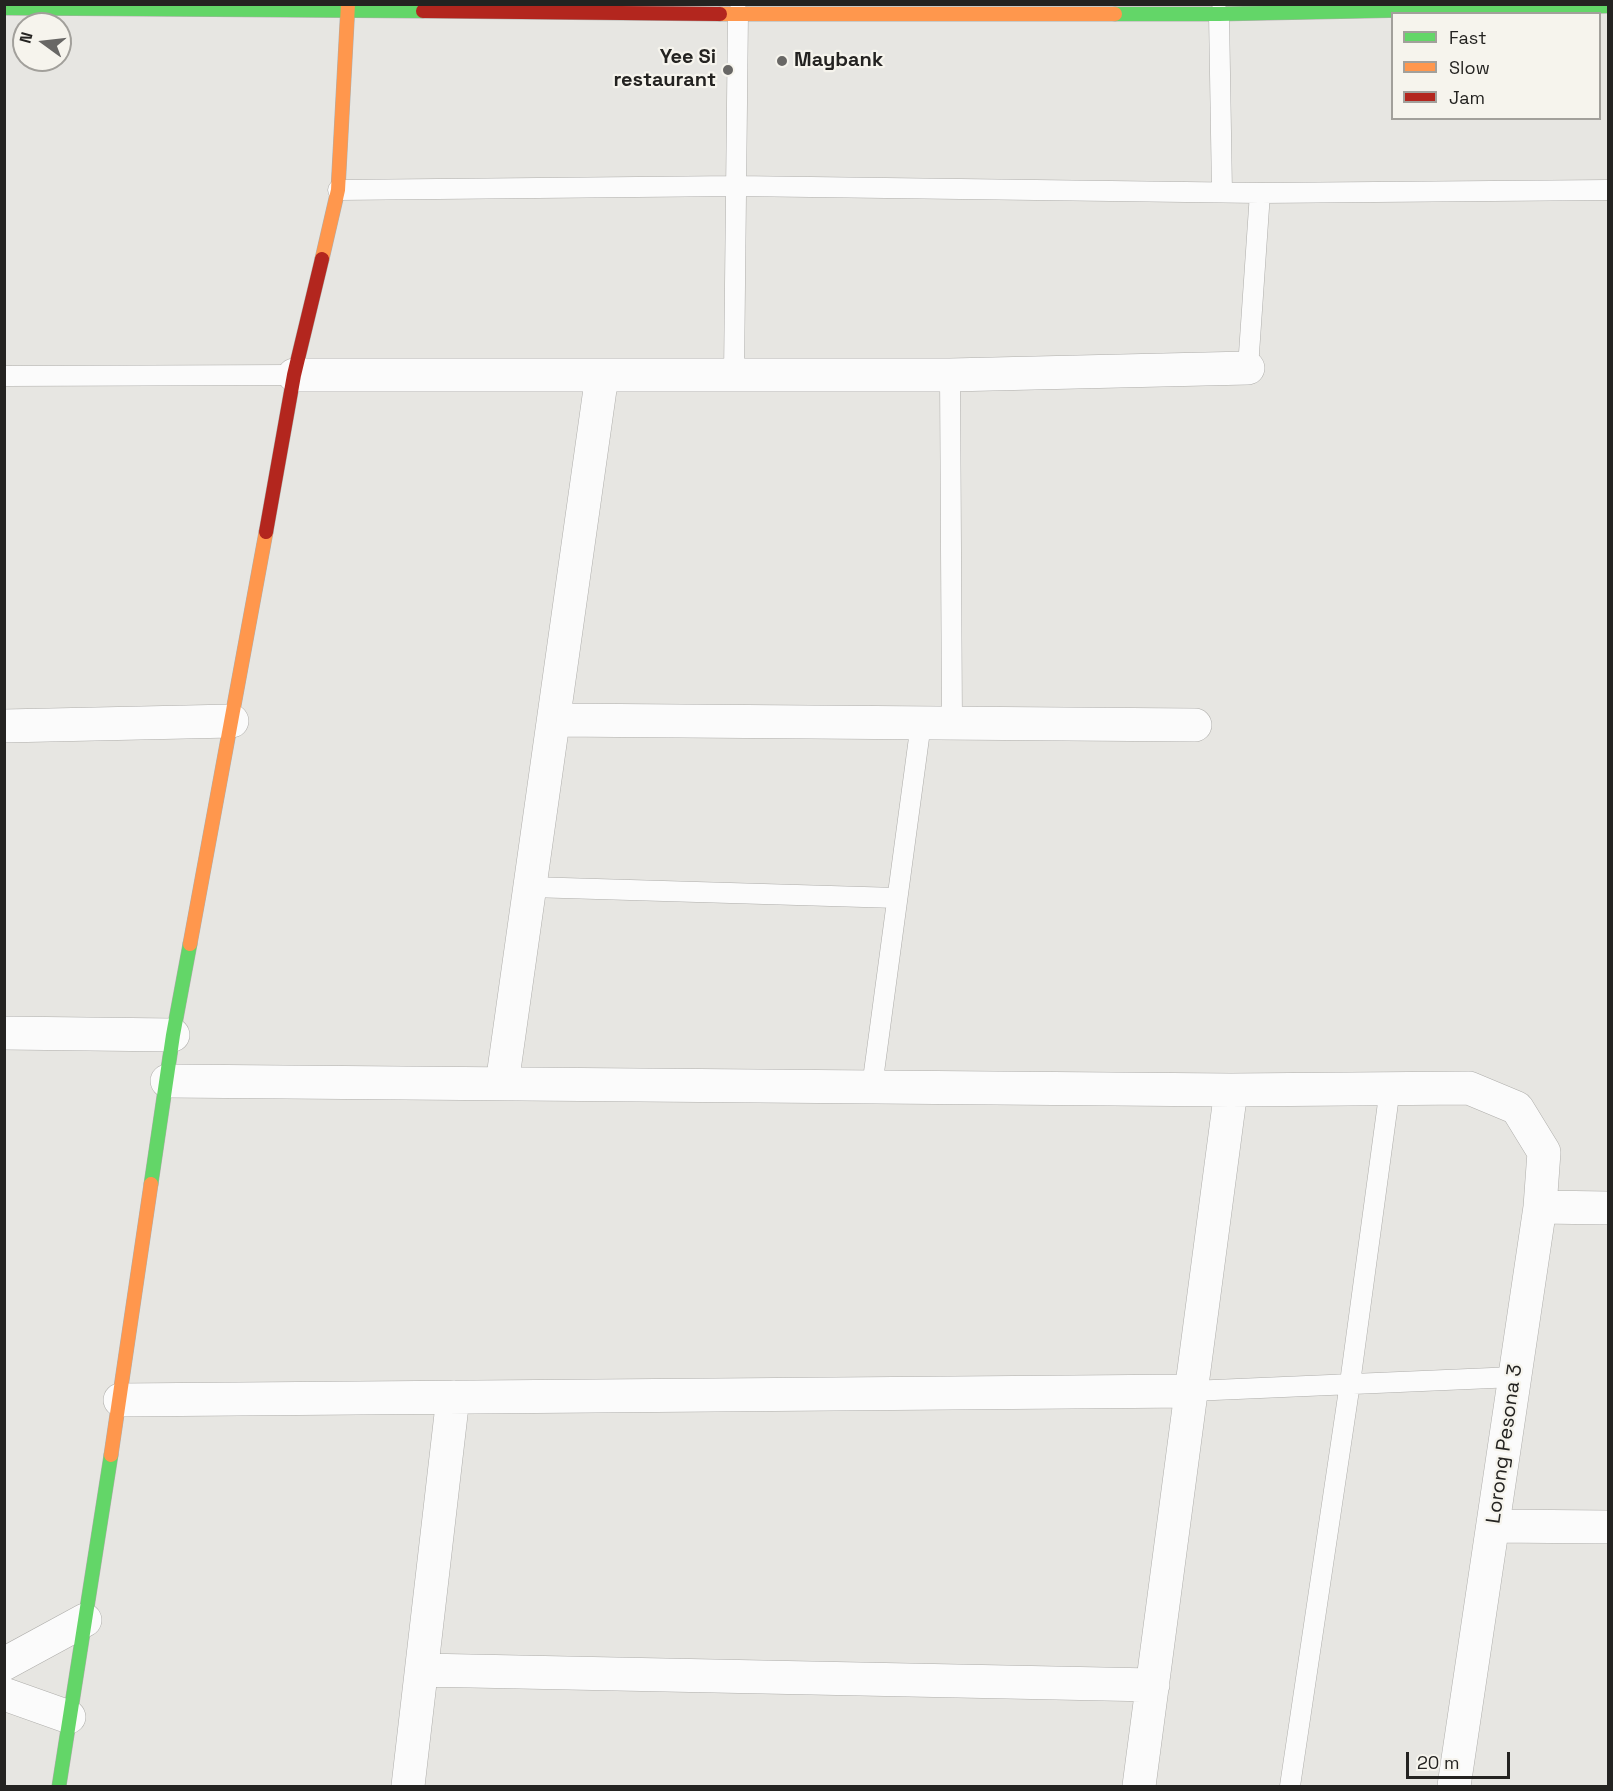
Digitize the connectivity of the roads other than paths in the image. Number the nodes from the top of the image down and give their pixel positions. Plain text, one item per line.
1 (1608, 6) edge
2 (4, 8) edge
3 (348, 8) edge
4 (768, 9) edge
5 (738, 13) junction
6 (1219, 14) junction
7 (736, 186) junction
8 (338, 190) junction
9 (1608, 190) edge
10 (1222, 192) junction
11 (1260, 193) junction
12 (1248, 368) joint
13 (294, 375) junction
14 (602, 375) junction
15 (734, 375) junction
16 (950, 375) junction
17 (4, 376) edge
18 (554, 720) junction
19 (232, 721) junction
20 (936, 723) junction
21 (1195, 725) dead end
22 (4, 726) edge
23 (530, 887) junction
24 (897, 898) junction
25 (4, 1033) edge
26 (173, 1035) junction
27 (167, 1081) junction
28 (502, 1084) junction
29 (872, 1087) junction
30 (1390, 1088) junction
31 (1231, 1090) junction
32 (1540, 1207) junction
33 (1608, 1208) edge
34 (1515, 1377) junction
35 (1350, 1383) junction
36 (1191, 1391) junction
37 (453, 1397) junction
38 (120, 1400) junction
39 (1493, 1526) junction
40 (1608, 1527) edge
41 (85, 1620) junction
42 (4, 1664) edge
43 (422, 1670) junction
44 (1153, 1685) junction
45 (4, 1694) edge
46 (69, 1717) junction
47 (59, 1786) edge
48 (408, 1786) edge
49 (1140, 1786) edge
50 (1290, 1786) edge
51 (1454, 1786) edge

1 - 6 main road
2 - 3 main road
3 - 5 main road
3 - 8 main road
4 - 5 main road
4 - 6 main road
5 - 7 lane
6 - 10 lane
7 - 8 lane
7 - 10 lane
7 - 15 lane
8 - 13 main road
9 - 11 lane
10 - 11 lane
11 - 12 lane
12 - 16 street
13 - 14 street
13 - 17 lane
13 - 19 main road
14 - 15 street
14 - 18 street
15 - 16 street
16 - 20 lane
18 - 20 street
18 - 23 street
19 - 22 street
19 - 26 main road
20 - 21 street
20 - 24 lane
23 - 24 lane
23 - 28 street
24 - 29 lane
25 - 26 street
26 - 27 main road
27 - 28 street
27 - 38 main road
28 - 29 street
29 - 31 street
30 - 31 street
30 - 32 street, Lorong Pesona 3
30 - 35 lane
31 - 36 street
32 - 33 street
32 - 34 street, Lorong Pesona 3
34 - 35 lane
34 - 39 street, Lorong Pesona 3
35 - 36 lane
35 - 50 lane
36 - 37 street
36 - 44 street
37 - 38 street
37 - 43 street
38 - 41 main road
39 - 40 street
39 - 51 street, Lorong Pesona 3
41 - 42 street
41 - 46 main road
43 - 44 street
43 - 48 street
44 - 49 street
45 - 46 street
46 - 47 main road

